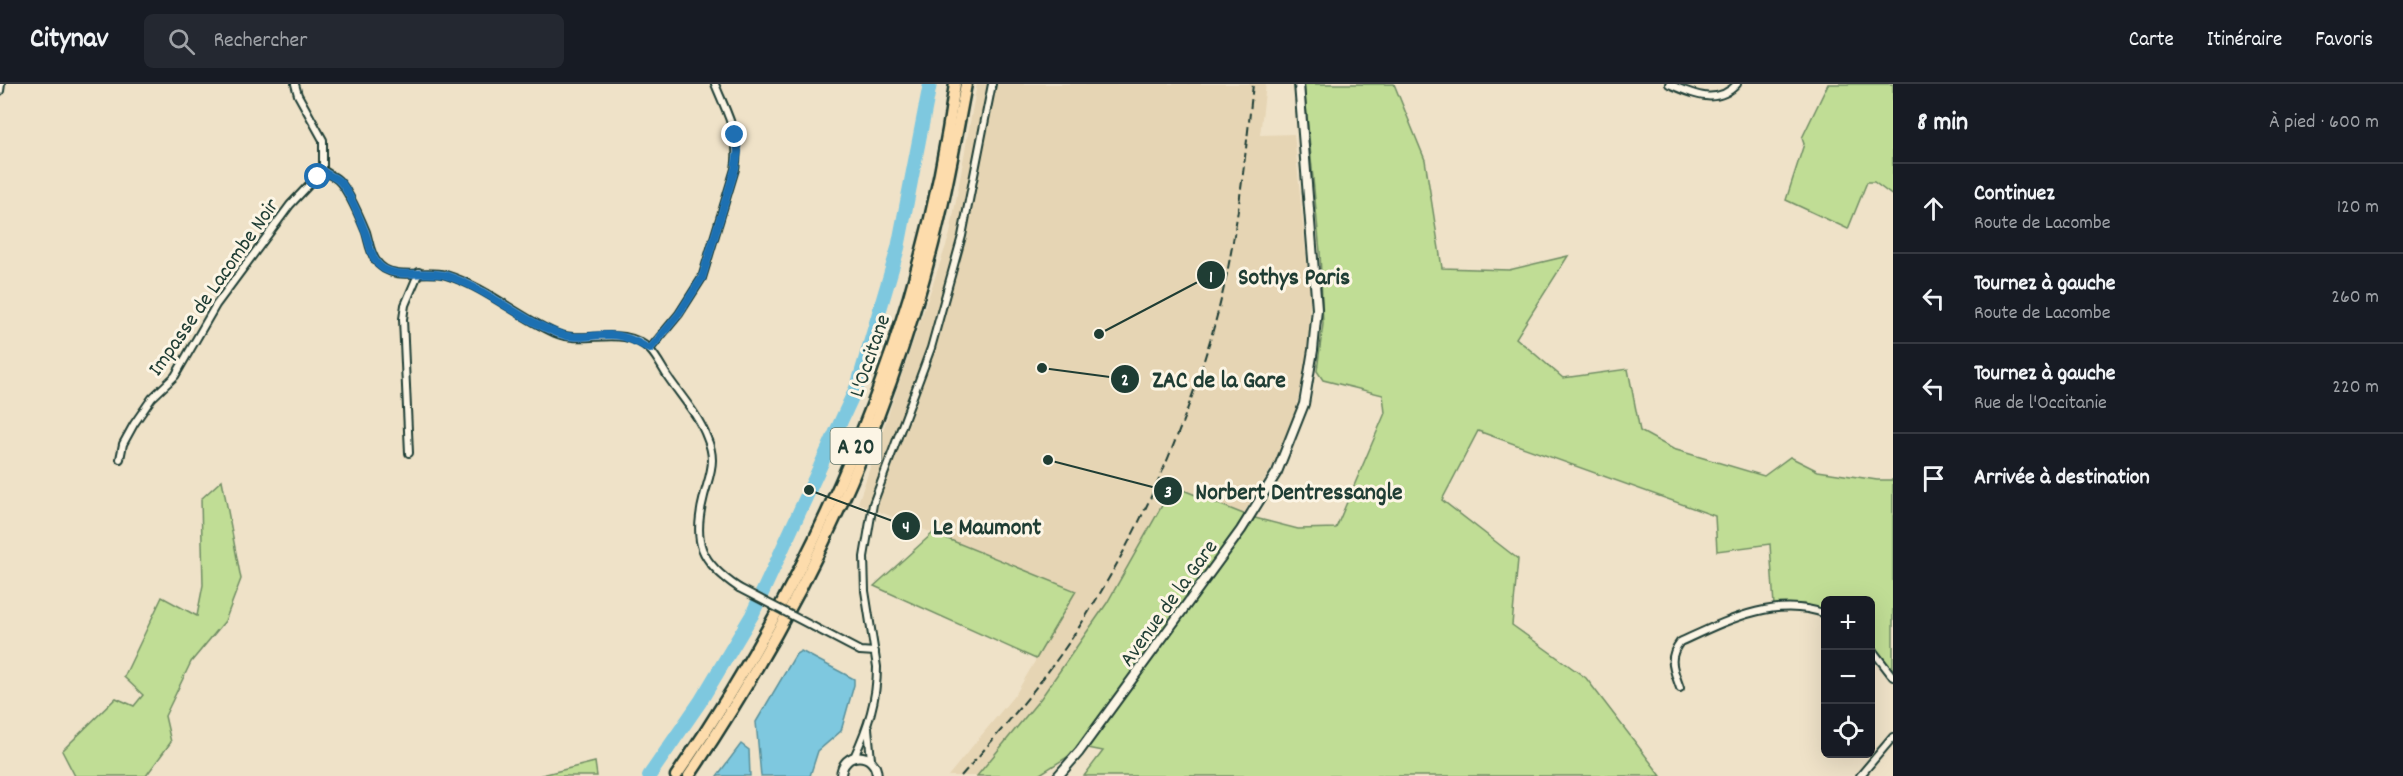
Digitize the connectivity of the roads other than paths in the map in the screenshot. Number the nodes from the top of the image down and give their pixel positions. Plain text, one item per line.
1 (1, 84) edge
2 (295, 84) edge
3 (715, 84) edge
4 (955, 84) edge
5 (966, 84) edge
6 (992, 84) edge
7 (1299, 84) edge
8 (1669, 84) edge
9 (1737, 84) edge
10 (0, 91) edge
11 (323, 171) junction
12 (419, 272) junction
13 (650, 349) junction
14 (409, 453) dead end
15 (120, 459) dead end
16 (1821, 612) edge
17 (1872, 650) edge
18 (875, 652) junction
19 (1893, 677) edge
20 (1680, 688) dead end
21 (868, 725) junction
22 (1893, 736) edge
23 (854, 757) junction
24 (871, 760) junction
25 (676, 776) edge
26 (689, 776) edge
27 (841, 776) edge
28 (877, 776) edge
29 (1058, 776) edge
30 (1860, 776) edge

1 - 10 street
2 - 11 street
3 - 13 street
4 - 25 highway, L'Occitane / A 20
5 - 26 highway, L'Occitane / A 20
6 - 18 street
7 - 29 street, Avenue de la Gare
8 - 9 street
11 - 12 street
11 - 15 street, Impasse de Lacombe Noir
12 - 13 street
12 - 14 street
13 - 18 street, bridge
16 - 20 street
17 - 19 street
18 - 21 street
21 - 23 street
21 - 24 street
22 - 30 street
23 - 24 street
23 - 27 street
24 - 28 street

